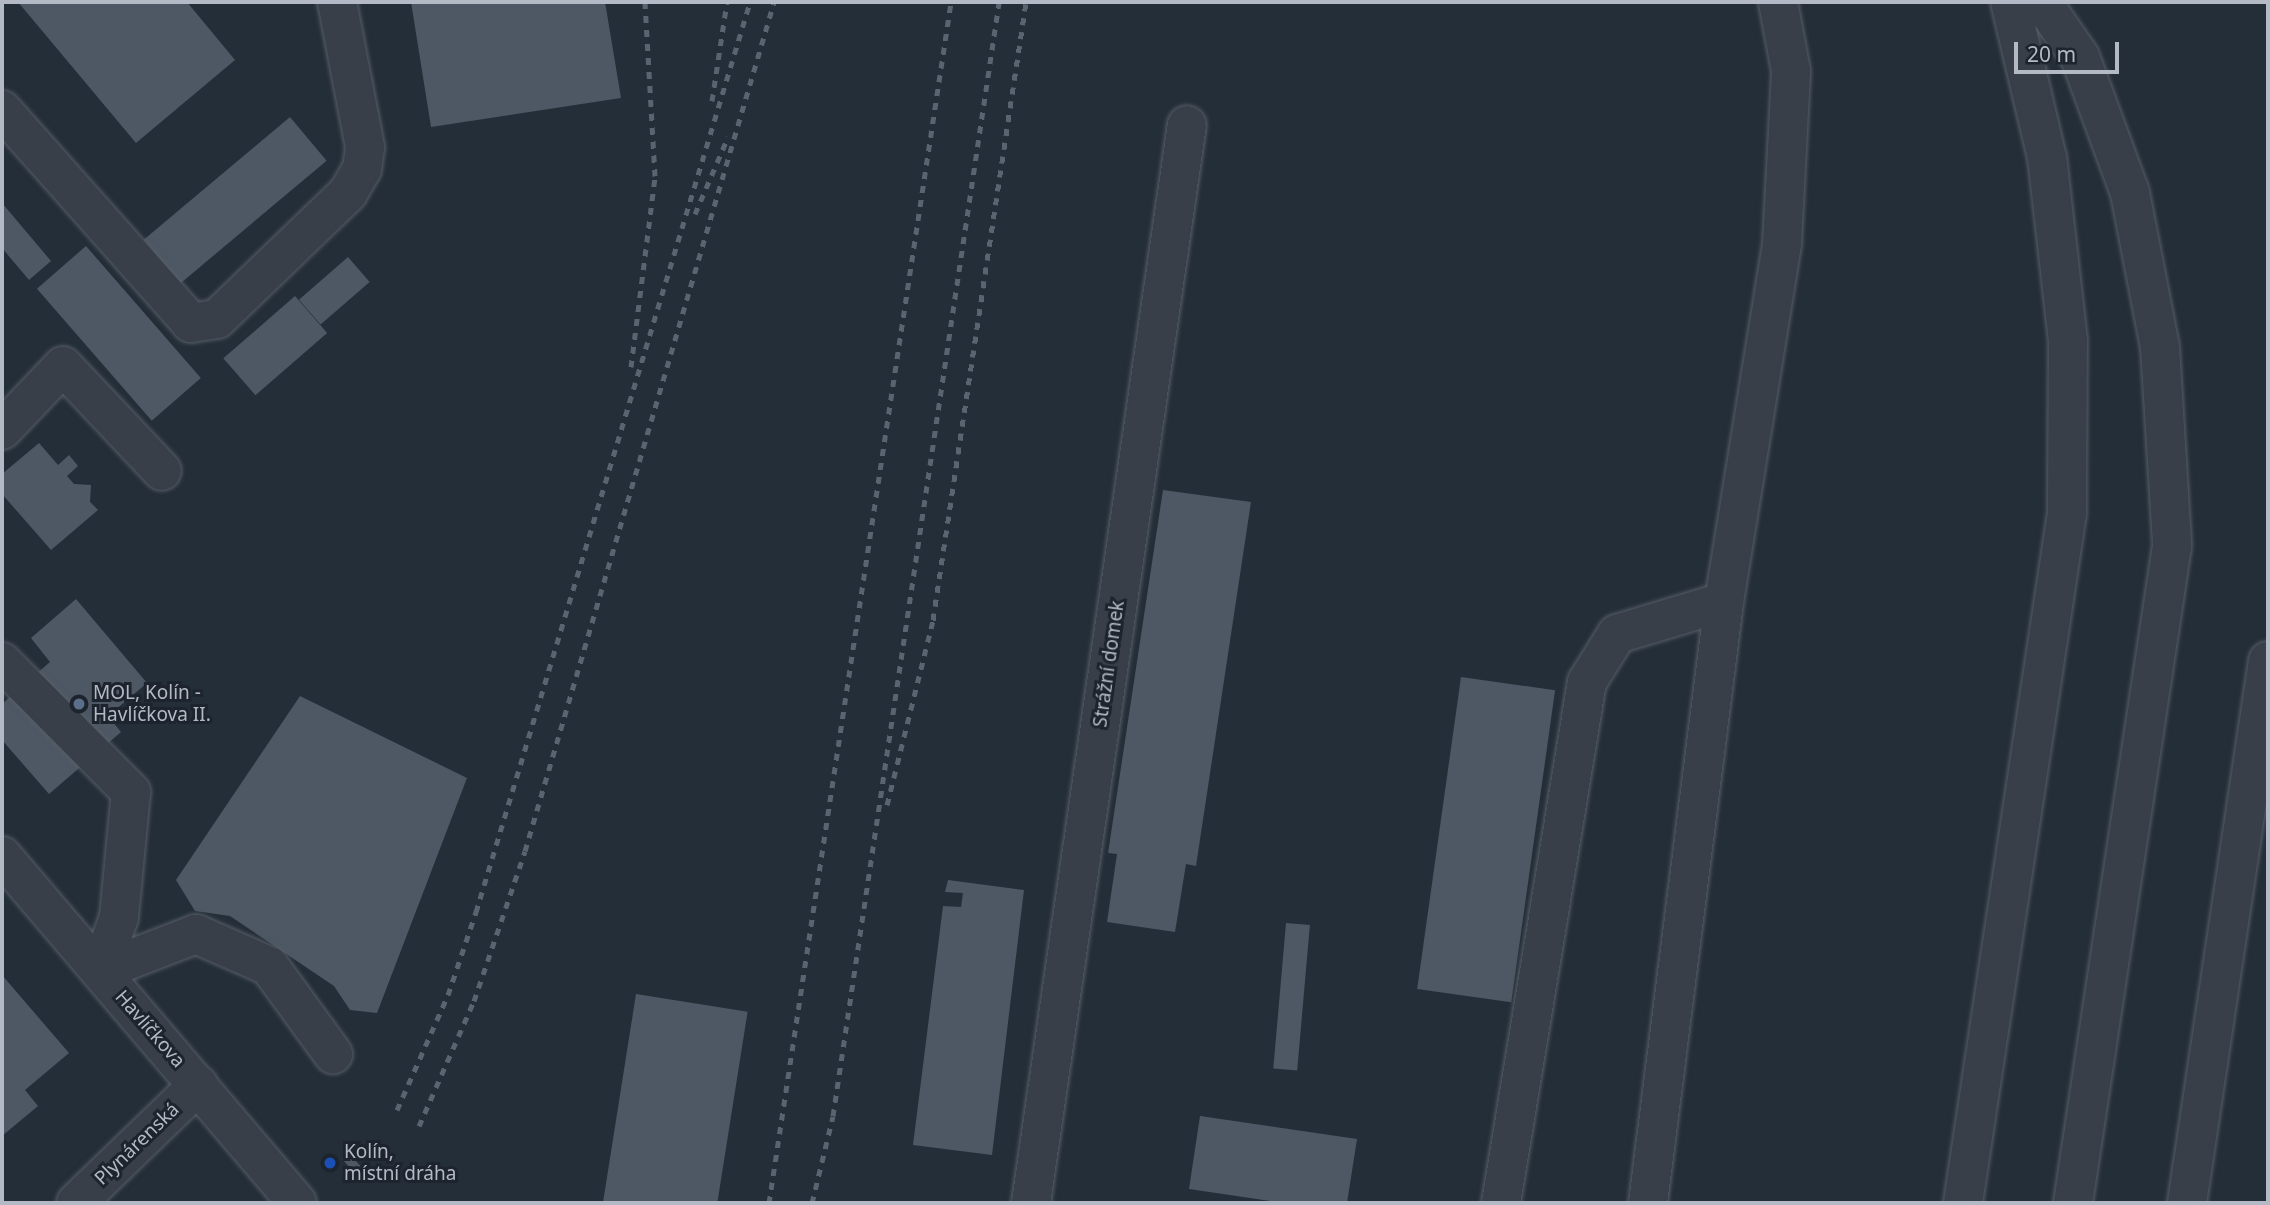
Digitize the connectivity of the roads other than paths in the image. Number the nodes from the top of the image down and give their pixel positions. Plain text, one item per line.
1 (337, 2) edge
2 (1778, 2) edge
3 (2010, 2) edge
4 (2042, 2) edge
5 (2, 110) edge
6 (1187, 125) dead end
7 (2, 430) edge
8 (162, 471) dead end
9 (1724, 602) junction
10 (2268, 660) edge
11 (2, 662) edge
12 (2, 856) edge
13 (100, 971) junction
14 (333, 1054) dead end
15 (198, 1085) junction
16 (76, 1203) edge
17 (297, 1203) edge
18 (1031, 1203) edge
19 (1501, 1203) edge
20 (1647, 1203) edge
21 (1963, 1203) edge
22 (2073, 1203) edge
23 (2187, 1203) edge

1 - 5 street
2 - 9 street
3 - 21 street
4 - 22 street
6 - 18 street, Strážní domek
7 - 8 street
9 - 19 street
9 - 20 street
10 - 23 street
11 - 13 street
12 - 13 street, Havlíčkova
13 - 14 street
13 - 15 street, Havlíčkova
15 - 16 street, Plynárenská
15 - 17 street, Havlíčkova

